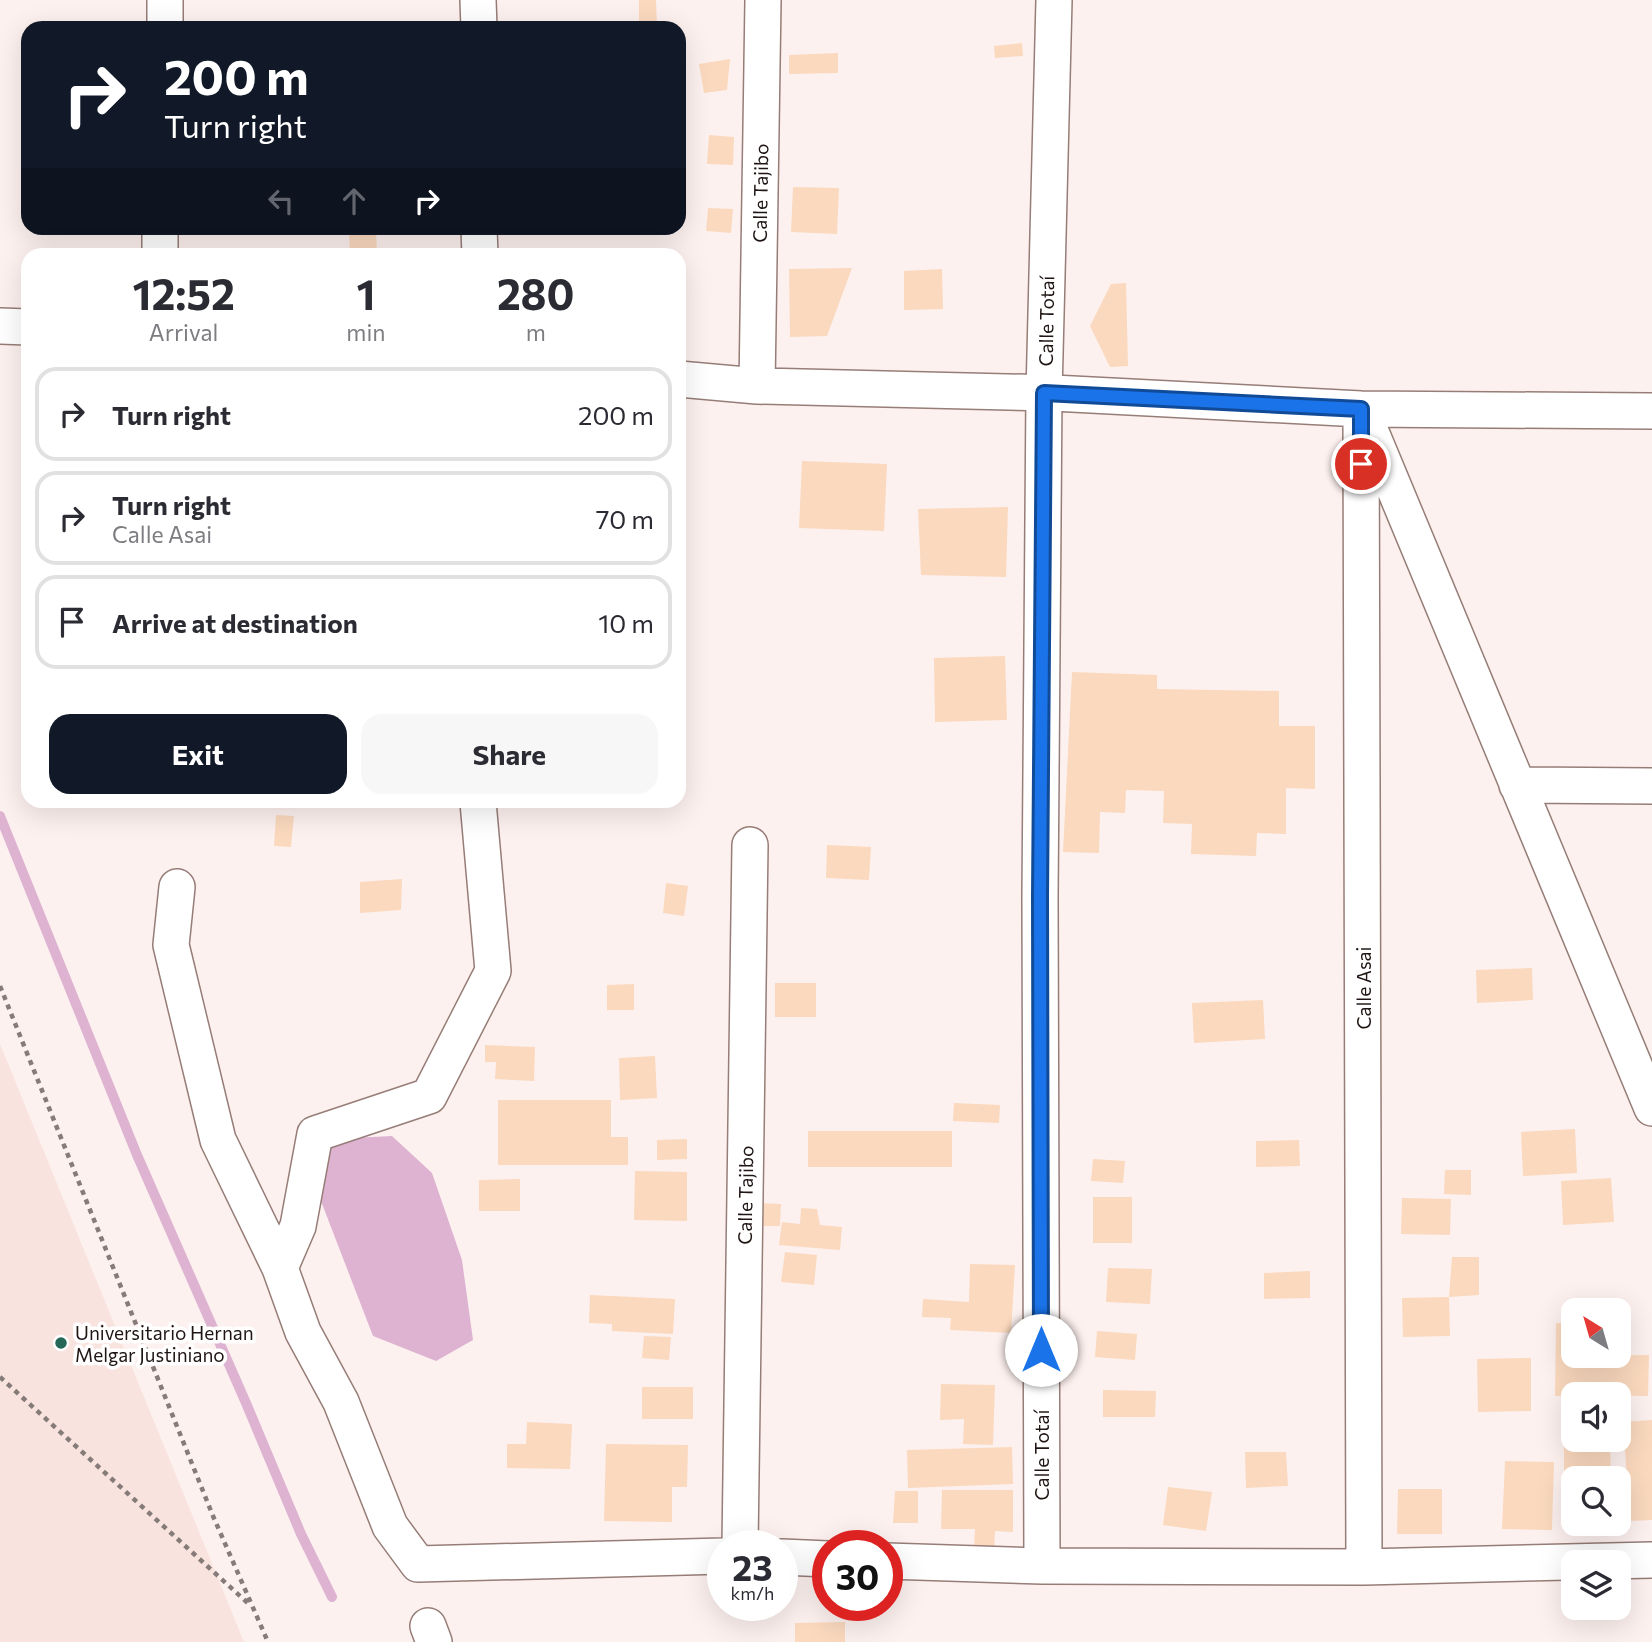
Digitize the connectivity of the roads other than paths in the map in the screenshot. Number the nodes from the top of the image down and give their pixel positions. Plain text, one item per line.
1 (166, 0) edge
2 (478, 0) edge
3 (763, 0) edge
4 (1054, 0) edge
5 (165, 21) edge
6 (479, 21) edge
7 (0, 326) edge
8 (21, 327) edge
9 (686, 380) edge
10 (757, 386) junction
11 (1044, 393) junction
12 (1361, 409) junction
13 (1652, 411) edge
14 (1517, 785) junction
15 (1652, 786) edge
16 (479, 808) edge
17 (750, 845) dead end
18 (177, 887) dead end
19 (1652, 1108) edge
20 (280, 1268) junction
21 (740, 1530) edge
22 (707, 1556) edge
23 (1652, 1560) edge
24 (903, 1562) edge
25 (1042, 1566) junction
26 (1364, 1567) junction

1 - 5 street
2 - 6 street
3 - 10 street, Calle Tajibo
4 - 11 street, Calle Totaí
7 - 8 street
9 - 10 street
10 - 11 street
11 - 12 street
11 - 25 street, Calle Totaí
12 - 13 street
12 - 14 street
12 - 26 street, Calle Asai
14 - 15 street
14 - 19 street
16 - 20 street
17 - 21 street, Calle Tajibo
18 - 20 street
20 - 22 street
23 - 26 street
24 - 25 street
25 - 26 street

